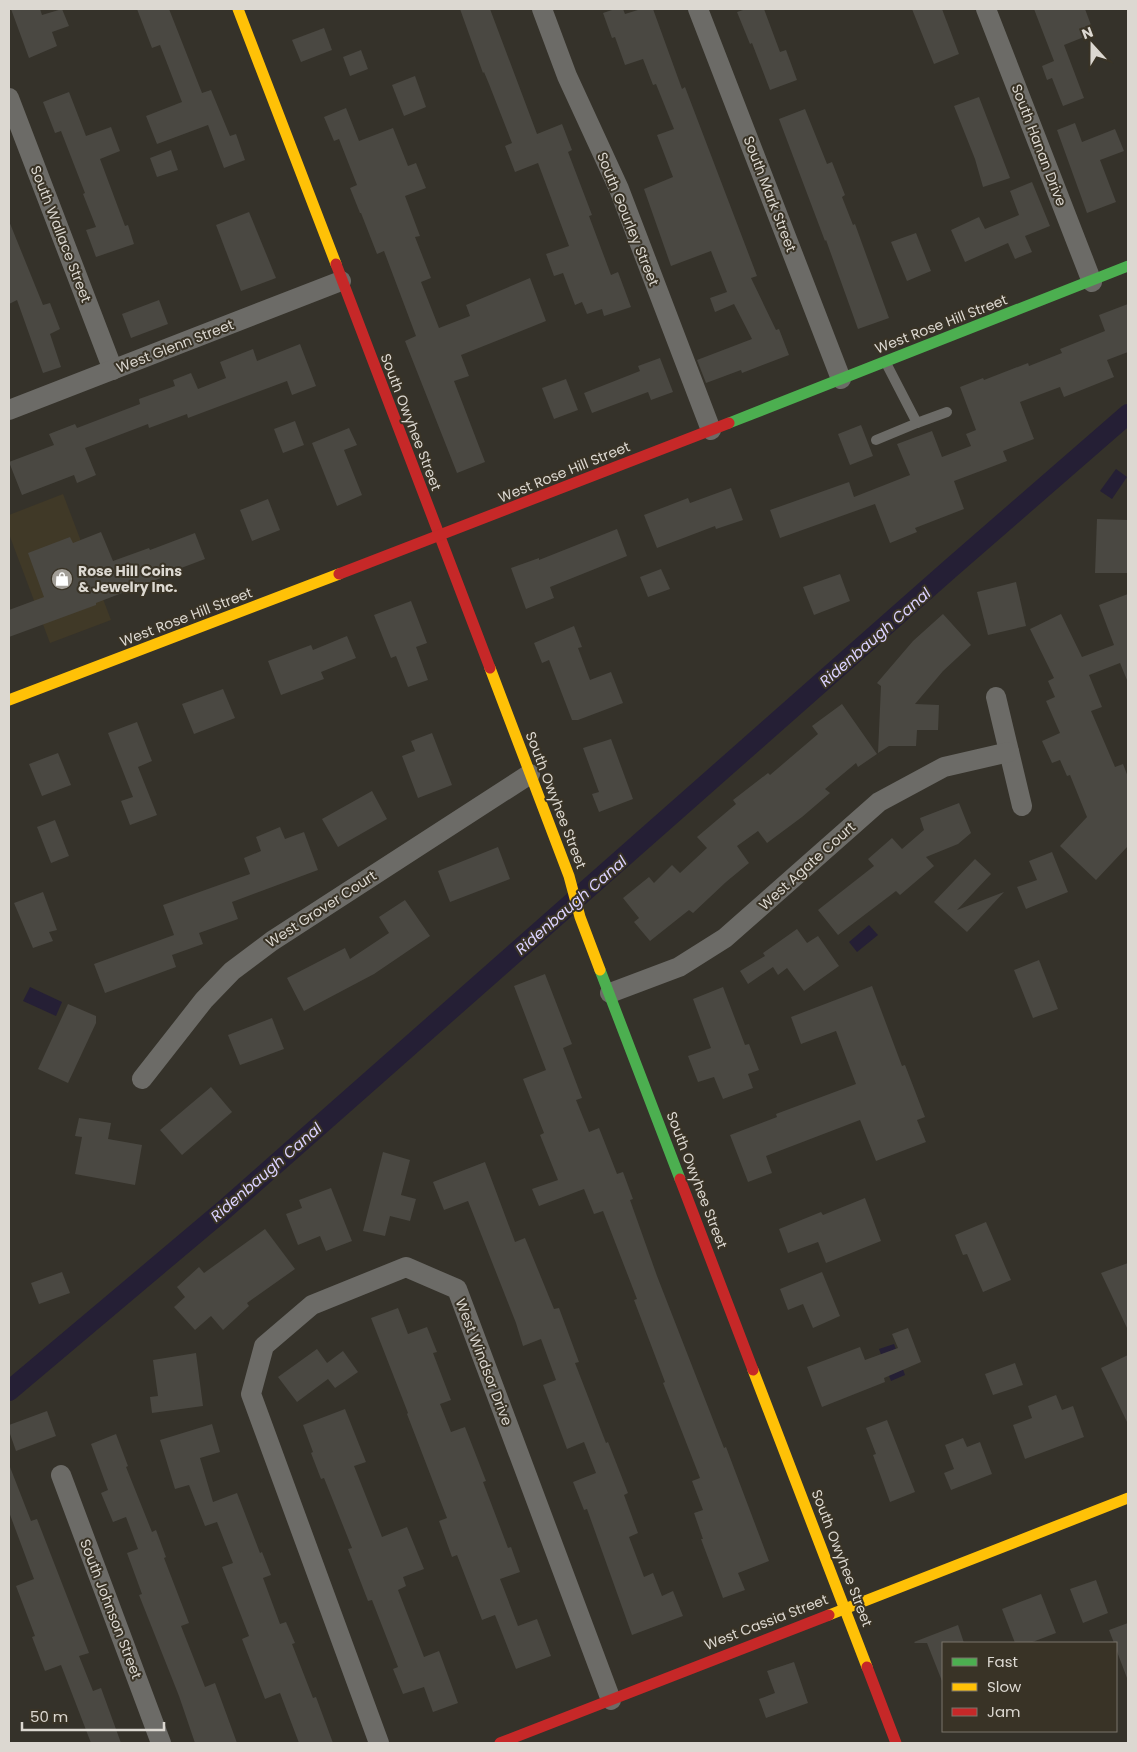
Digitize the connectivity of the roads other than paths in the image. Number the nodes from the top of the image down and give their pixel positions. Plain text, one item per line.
1 (238, 9) edge
2 (542, 9) edge
3 (698, 9) edge
4 (986, 9) edge
5 (9, 98) edge
6 (1128, 266) edge
7 (342, 281) junction
8 (1092, 282) junction
9 (886, 362) junction
10 (113, 370) junction
11 (842, 379) junction
12 (9, 410) edge
13 (946, 412) dead end
14 (917, 423) junction
15 (711, 430) junction
16 (876, 440) dead end
17 (439, 537) junction
18 (996, 697) dead end
19 (9, 700) edge
20 (1009, 752) junction
21 (530, 774) junction
22 (1022, 806) dead end
23 (610, 993) junction
24 (142, 1079) dead end
25 (60, 1475) dead end
26 (1128, 1498) edge
27 (845, 1608) junction
28 (611, 1700) junction
29 (161, 1743) edge
30 (379, 1743) edge
31 (500, 1743) edge
32 (896, 1743) edge

1 - 7 street, South Owyhee Street
2 - 15 street, South Gourley Street
3 - 11 street, South Mark Street
4 - 8 street, South Hanan Drive
5 - 10 street, South Wallace Street
6 - 8 street, West Rose Hill Street
7 - 10 street, West Glenn Street
7 - 17 street, South Owyhee Street
8 - 9 street, West Rose Hill Street
9 - 11 street, West Rose Hill Street
9 - 14 lane
10 - 12 street, West Glenn Street
11 - 15 street, West Rose Hill Street
13 - 14 lane
14 - 16 lane
15 - 17 street, West Rose Hill Street
17 - 19 street, West Rose Hill Street
17 - 21 street, South Owyhee Street
18 - 20 street
20 - 22 street
20 - 23 street, West Agate Court
21 - 23 street, South Owyhee Street
21 - 24 street, West Grover Court
23 - 27 street, South Owyhee Street
25 - 29 street, South Johnson Street
26 - 27 street, West Cassia Street
27 - 28 street, West Cassia Street
27 - 32 street, South Owyhee Street
28 - 30 street, West Windsor Drive
28 - 31 street, West Cassia Street

